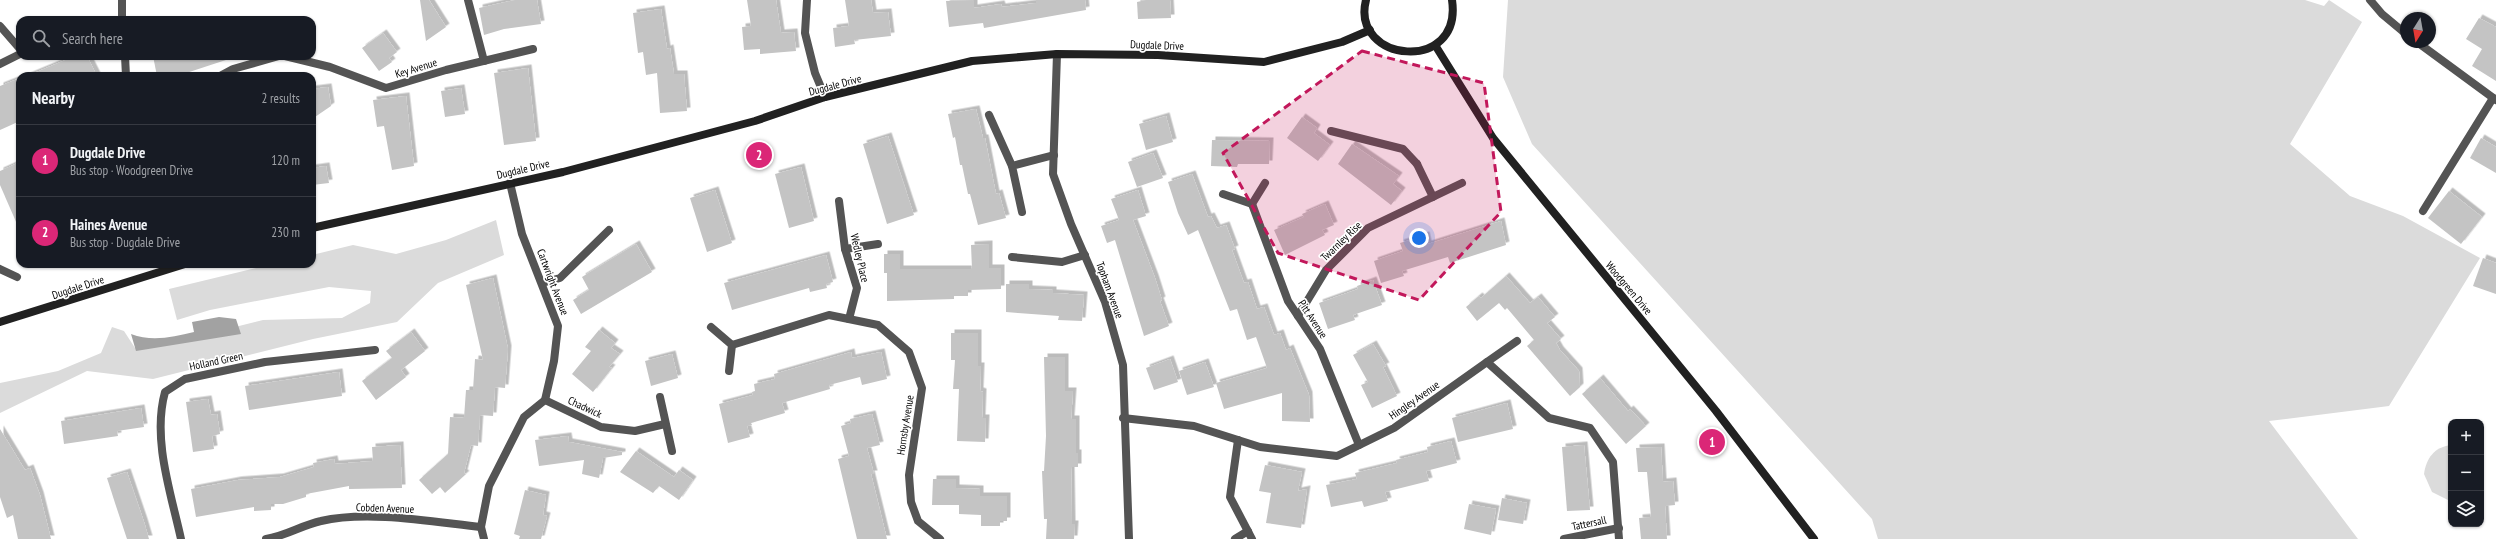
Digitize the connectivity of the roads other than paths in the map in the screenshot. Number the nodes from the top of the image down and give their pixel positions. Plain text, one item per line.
1 (122, 0) edge
2 (468, 0) edge
3 (807, 0) edge
4 (1366, 0) edge
5 (1452, 0) edge
6 (2370, 0) edge
7 (122, 16) edge
8 (0, 26) edge
9 (2400, 29) edge
10 (1370, 30) junction
11 (16, 44) edge
12 (1435, 45) junction
13 (2425, 48) edge
14 (533, 49) dead end
15 (1057, 54) junction
16 (16, 56) edge
17 (125, 60) edge
18 (265, 60) edge
19 (301, 60) edge
20 (484, 61) junction
21 (0, 64) edge
22 (126, 72) edge
23 (227, 72) edge
24 (825, 97) junction
25 (2495, 99) edge
26 (989, 115) dead end
27 (1331, 131) dead end
28 (1054, 155) junction
29 (1012, 166) junction
30 (510, 183) junction
31 (1265, 183) dead end
32 (1462, 183) dead end
33 (1223, 194) dead end
34 (1433, 197) junction
35 (839, 201) dead end
36 (1252, 204) junction
37 (2423, 211) dead end
38 (1022, 212) dead end
39 (316, 227) edge
40 (608, 230) dead end
41 (878, 244) dead end
42 (845, 249) junction
43 (1085, 256) junction
44 (1012, 257) dead end
45 (172, 268) edge
46 (0, 269) edge
47 (17, 278) dead end
48 (542, 283) junction
49 (1298, 316) junction
50 (849, 320) junction
51 (0, 322) edge
52 (711, 327) dead end
53 (1516, 341) dead end
54 (732, 345) junction
55 (375, 350) dead end
56 (1487, 362) junction
57 (729, 371) dead end
58 (660, 397) dead end
59 (545, 400) junction
60 (1124, 418) junction
61 (665, 424) junction
62 (1238, 440) junction
63 (1359, 445) junction
64 (672, 451) dead end
65 (481, 527) junction
66 (1619, 528) junction
67 (1248, 531) junction
68 (181, 539) edge
69 (266, 539) edge
70 (484, 539) edge
71 (940, 539) edge
72 (1128, 539) edge
73 (1235, 539) edge
74 (1252, 539) edge
75 (1564, 539) edge
76 (1619, 539) edge
77 (1814, 539) edge

1 - 7 street
2 - 20 street
3 - 24 street
4 - 10 street
5 - 12 street
6 - 9 street
8 - 11 street
10 - 12 street
10 - 15 street, Dugdale Drive
12 - 77 street, Woodgreen Drive
13 - 25 street
14 - 20 street, Key Avenue
15 - 24 street, Dugdale Drive
15 - 28 street, Topham Avenue
16 - 21 street
17 - 22 street
18 - 23 street
19 - 20 street, Key Avenue
24 - 30 street, Dugdale Drive
25 - 37 street
26 - 29 street
27 - 34 street
28 - 29 street
28 - 43 street, Topham Avenue
29 - 38 street
30 - 39 street, Dugdale Drive
30 - 48 street, Cartwright Avenue
31 - 36 street
32 - 34 street, Twarnley Rise
33 - 36 street
34 - 49 street, Twarnley Rise
35 - 42 street, Wedley Place
36 - 49 street, Pitt Avenue
40 - 48 street
41 - 42 street
42 - 50 street, Wedley Place
43 - 44 street
43 - 60 street, Topham Avenue
45 - 51 street, Dugdale Drive
46 - 47 street
48 - 59 street, Cartwright Avenue
49 - 63 street, Pitt Avenue
50 - 54 street, Hornsby Avenue
50 - 71 street, Hornsby Avenue
52 - 54 street
53 - 56 street, Hingley Avenue
54 - 57 street
55 - 68 street, Holland Green
56 - 63 street, Hingley Avenue
56 - 66 street
58 - 61 street
59 - 61 street, Chadwick
59 - 65 street
60 - 62 street, Hingley Avenue
60 - 72 street, Topham Avenue
61 - 64 street
62 - 63 street, Hingley Avenue
62 - 67 street
65 - 69 street, Cobden Avenue
65 - 70 street
66 - 75 street, Tattersall
66 - 76 street
67 - 73 street
67 - 74 street

